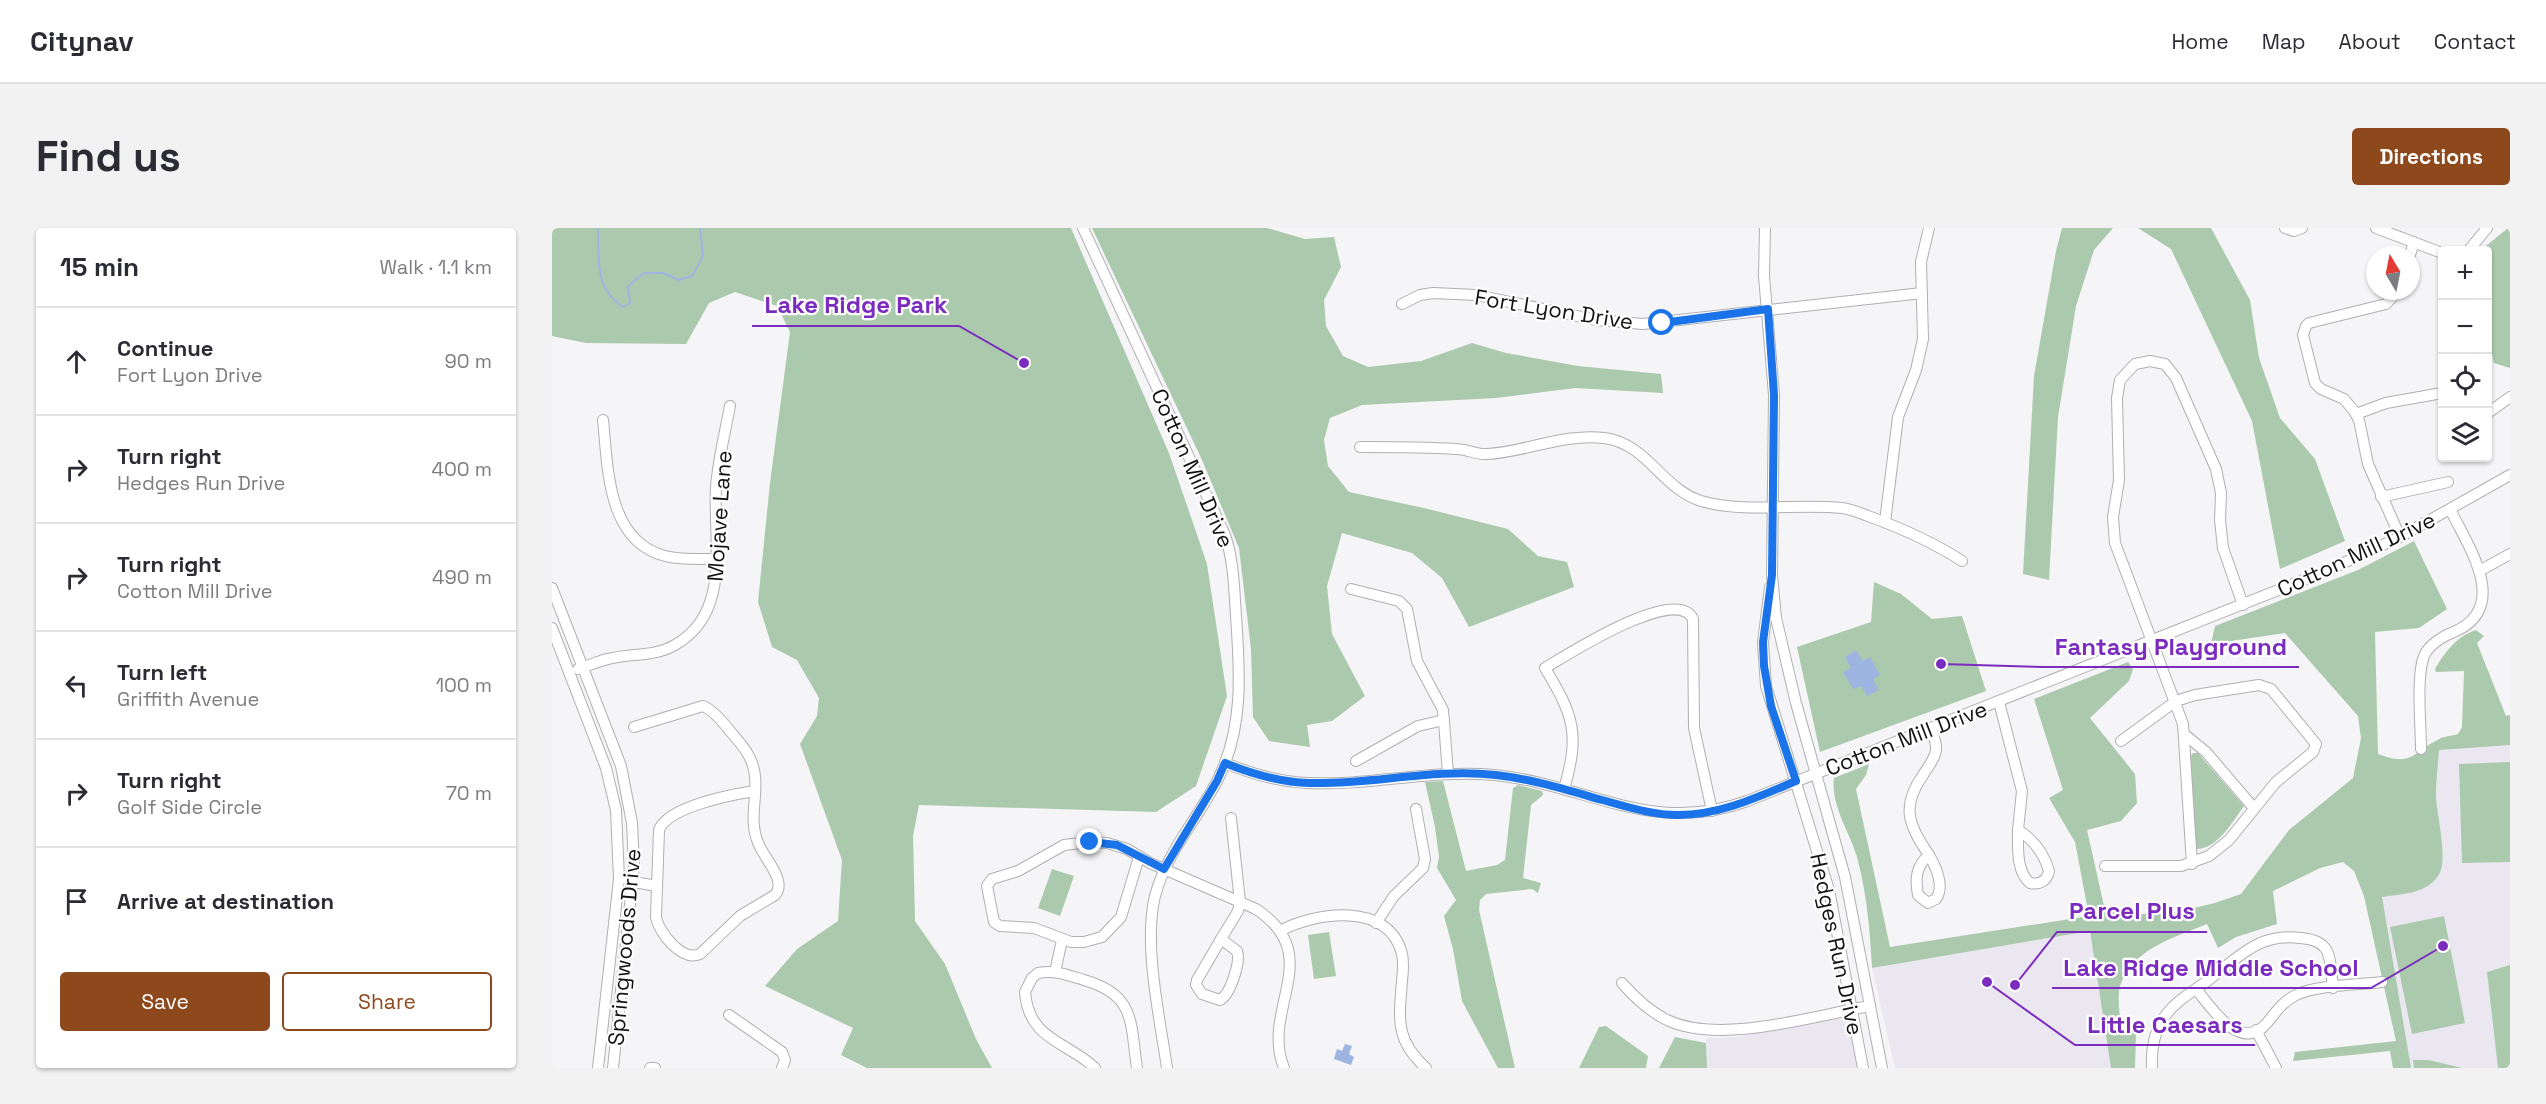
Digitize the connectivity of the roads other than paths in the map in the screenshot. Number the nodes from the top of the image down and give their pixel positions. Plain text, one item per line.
1 (1083, 228) edge
2 (1766, 228) edge
3 (1929, 228) edge
4 (2285, 228) edge
5 (2302, 228) edge
6 (2376, 228) edge
7 (2487, 228) edge
8 (2414, 242) junction
9 (2413, 246) edge
10 (2472, 246) edge
11 (2438, 251) edge
12 (1922, 293) junction
13 (2390, 300) edge
14 (1401, 304) dead end
15 (1768, 309) junction
16 (2438, 394) edge
17 (2510, 397) edge
18 (730, 406) dead end
19 (2492, 410) edge
20 (2356, 414) junction
21 (603, 420) dead end
22 (1360, 447) dead end
23 (2510, 475) edge
24 (2448, 482) dead end
25 (2381, 497) junction
26 (1772, 508) junction
27 (2451, 510) junction
28 (1885, 522) junction
29 (2400, 537) junction
30 (2510, 554) edge
31 (715, 560) junction
32 (1962, 561) dead end
33 (2481, 570) junction
34 (1772, 575) junction
35 (552, 588) edge
36 (1352, 589) dead end
37 (2243, 605) junction
38 (552, 628) edge
39 (2151, 642) junction
40 (584, 667) junction
41 (569, 672) junction
42 (2176, 701) junction
43 (1999, 702) junction
44 (1444, 720) junction
45 (634, 727) dead end
46 (1931, 728) junction
47 (2184, 734) junction
48 (2121, 741) dead end
49 (2421, 749) dead end
50 (1356, 760) dead end
51 (1225, 763) junction
52 (1448, 773) junction
53 (1815, 773) junction
54 (1796, 781) junction
55 (1564, 789) junction
56 (754, 791) junction
57 (2253, 807) junction
58 (1416, 809) dead end
59 (1712, 812) junction
60 (1232, 818) dead end
61 (2018, 830) junction
62 (1837, 850) junction
63 (1819, 855) junction
64 (1929, 855) dead end
65 (1139, 857) junction
66 (2192, 864) junction
67 (2105, 866) dead end
68 (1164, 869) junction
69 (619, 879) junction
70 (632, 882) junction
71 (657, 886) junction
72 (1240, 902) junction
73 (1376, 923) junction
74 (1280, 932) junction
75 (1221, 939) junction
76 (1062, 940) junction
77 (1055, 972) junction
78 (1622, 982) dead end
79 (2382, 982) dead end
80 (2333, 988) junction
81 (2196, 989) junction
82 (1870, 1006) junction
83 (1851, 1010) junction
84 (729, 1015) dead end
85 (2256, 1030) junction
86 (1281, 1067) edge
87 (598, 1068) edge
88 (613, 1068) edge
89 (650, 1068) edge
90 (655, 1068) edge
91 (782, 1068) edge
92 (1095, 1068) edge
93 (1137, 1068) edge
94 (1166, 1068) edge
95 (1426, 1068) edge
96 (1863, 1068) edge
97 (1882, 1068) edge
98 (2152, 1068) edge
99 (2276, 1068) edge

1 - 51 street, Cotton Mill Drive
2 - 15 street, Hedges Run Drive
3 - 12 street
4 - 5 street
6 - 8 street
7 - 10 street
8 - 9 street
8 - 11 street
12 - 15 street, Fort Lyon Drive
12 - 28 street
13 - 20 street
14 - 15 street, Fort Lyon Drive
15 - 26 street, Hedges Run Drive
16 - 20 street
17 - 19 street
18 - 31 street, Mojave Lane
20 - 25 street
21 - 31 street
22 - 26 street
23 - 27 street, Cotton Mill Drive
24 - 25 street
25 - 29 street
26 - 28 street
26 - 34 street, Hedges Run Drive
27 - 29 street, Cotton Mill Drive
27 - 33 street
28 - 32 street
29 - 37 street, Cotton Mill Drive
30 - 33 street
31 - 40 street, Mojave Lane
33 - 49 street
34 - 53 street, Hedges Run Drive
34 - 54 street, Hedges Run Drive
35 - 40 street, Springwoods Drive
36 - 44 street
37 - 39 street, Cotton Mill Drive
37 - 39 street
38 - 41 street, Springwoods Drive
39 - 42 street
39 - 43 street, Cotton Mill Drive
40 - 41 street, Mojave Lane
40 - 70 street, Springwoods Drive
41 - 69 street, Springwoods Drive
42 - 47 street
42 - 48 street
42 - 57 street
43 - 46 street, Cotton Mill Drive
43 - 61 street
44 - 50 street
44 - 52 street
45 - 56 street
46 - 53 street, Cotton Mill Drive
46 - 64 street
47 - 57 street
47 - 66 street
51 - 52 street, Cotton Mill Drive
51 - 68 street
52 - 55 street, Cotton Mill Drive
53 - 54 street, Cotton Mill Drive
53 - 62 street, Hedges Run Drive
54 - 59 street, Cotton Mill Drive
54 - 63 street, Hedges Run Drive
55 - 59 street, Cotton Mill Drive
55 - 59 street
56 - 71 street
56 - 71 street
57 - 66 street
58 - 73 street
60 - 72 street
61 - 61 street
62 - 63 street
62 - 82 street, Hedges Run Drive
63 - 83 street, Hedges Run Drive
65 - 68 street
65 - 76 street
65 - 76 street
66 - 67 street
68 - 72 street
68 - 94 street
69 - 70 street
69 - 87 street, Springwoods Drive
70 - 71 street
70 - 88 street, Springwoods Drive
72 - 74 street
72 - 75 street
73 - 74 street
73 - 95 street
74 - 86 street
75 - 75 street
76 - 77 street
77 - 92 street
77 - 93 street
78 - 83 street
79 - 80 street
80 - 81 street
80 - 85 street
81 - 85 street
81 - 98 street
82 - 83 street
82 - 97 street, Hedges Run Drive
83 - 96 street, Hedges Run Drive
84 - 91 street
85 - 99 street
89 - 90 street

